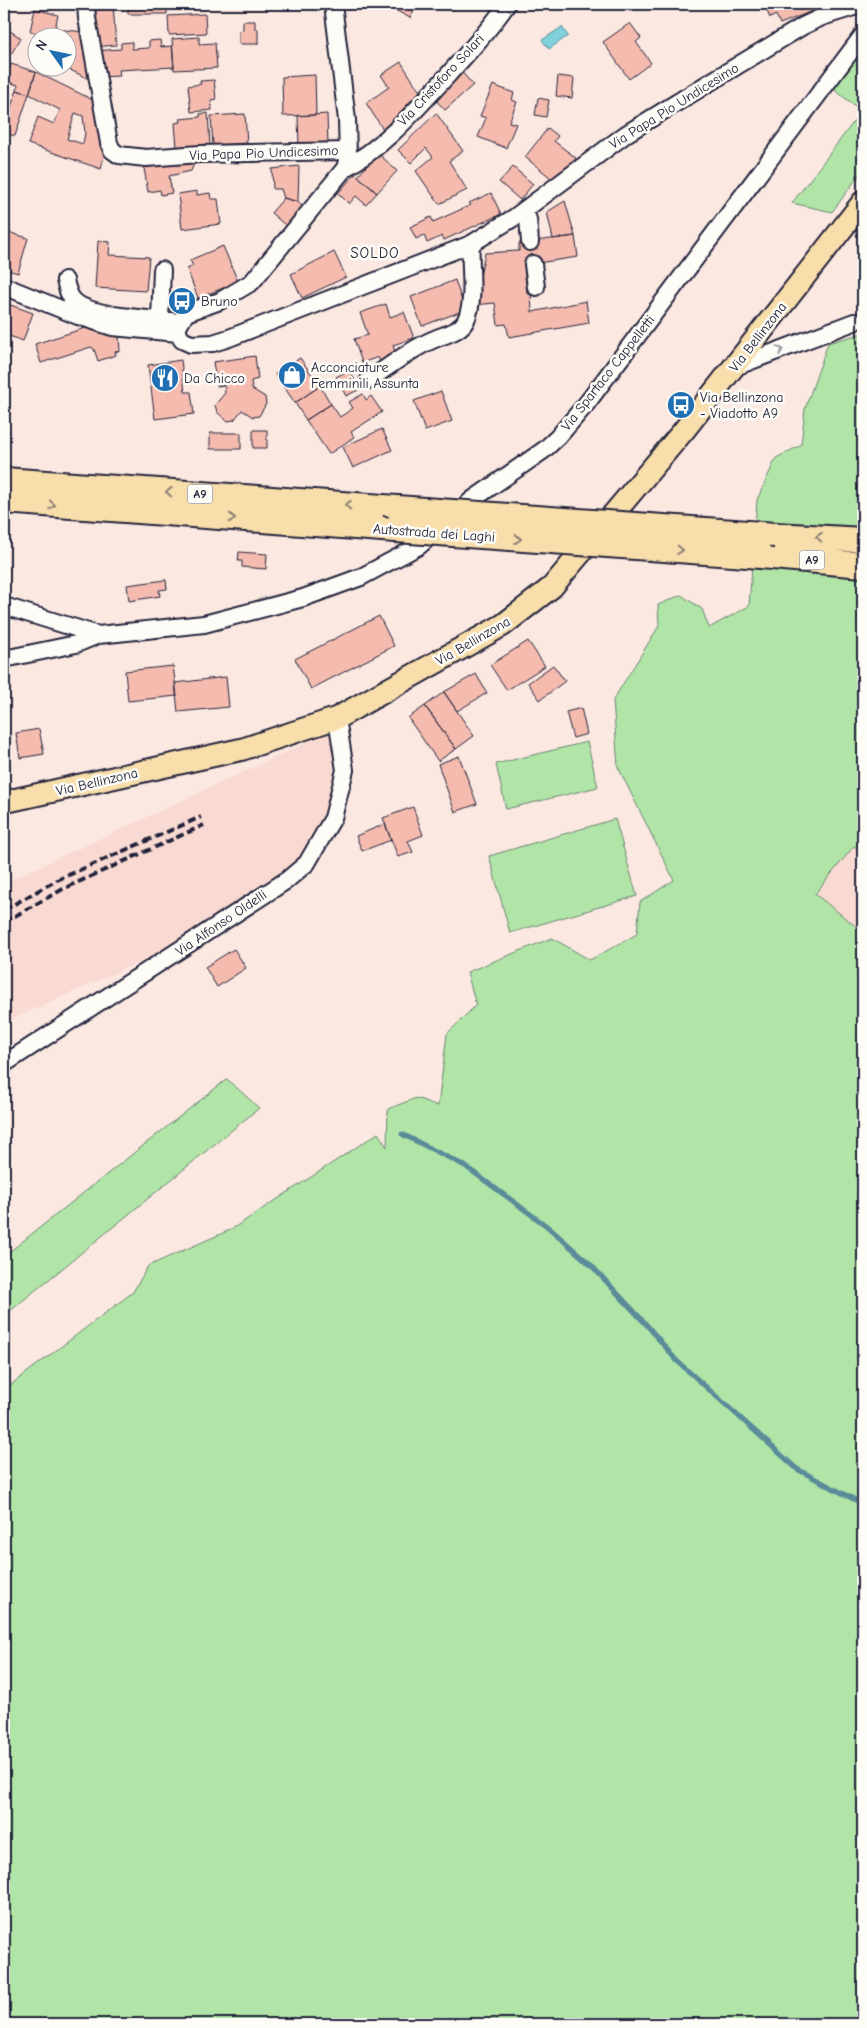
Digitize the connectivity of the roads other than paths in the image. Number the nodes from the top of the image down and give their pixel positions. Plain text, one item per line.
1 (86, 4) edge
2 (332, 4) edge
3 (507, 4) edge
4 (863, 4) edge
5 (863, 34) edge
6 (348, 150) junction
7 (345, 168) junction
8 (863, 202) edge
9 (528, 220) dead end
10 (530, 242) dead end
11 (470, 244) junction
12 (533, 264) dead end
13 (162, 270) dead end
14 (65, 280) dead end
15 (4, 286) edge
16 (536, 286) dead end
17 (160, 319) junction
18 (854, 322) dead end
19 (179, 327) junction
20 (734, 367) junction
21 (369, 380) dead end
22 (4, 480) edge
23 (4, 502) edge
24 (863, 540) edge
25 (863, 565) edge
26 (4, 606) edge
27 (98, 635) junction
28 (4, 658) edge
29 (337, 718) junction
30 (4, 802) edge
31 (4, 1064) edge

1 - 6 street, Via Papa Pio Undicesimo
2 - 6 street
3 - 7 street, Via Cristoforo Solari
4 - 11 street, Via Papa Pio Undicesimo
5 - 27 street, Via Spartaco Cappelletti
6 - 7 street, Via Papa Pio Undicesimo
7 - 19 street, Via Papa Pio Undicesimo
8 - 20 main road, Via Bellinzona
9 - 10 street
11 - 19 street, Via Papa Pio Undicesimo
11 - 21 street
12 - 16 street
13 - 17 street
14 - 17 street
15 - 19 street
17 - 19 street
20 -> 18 street
20 - 29 main road, Via Bellinzona
24 -> 22 highway, Autostrada dei Laghi / A9, bridge
23 -> 25 highway, Autostrada dei Laghi / A9, bridge
26 - 27 street, Via Spartaco Cappelletti
27 - 28 street
29 - 30 main road, Via Bellinzona
29 - 31 street, Via Alfonso Oldelli

